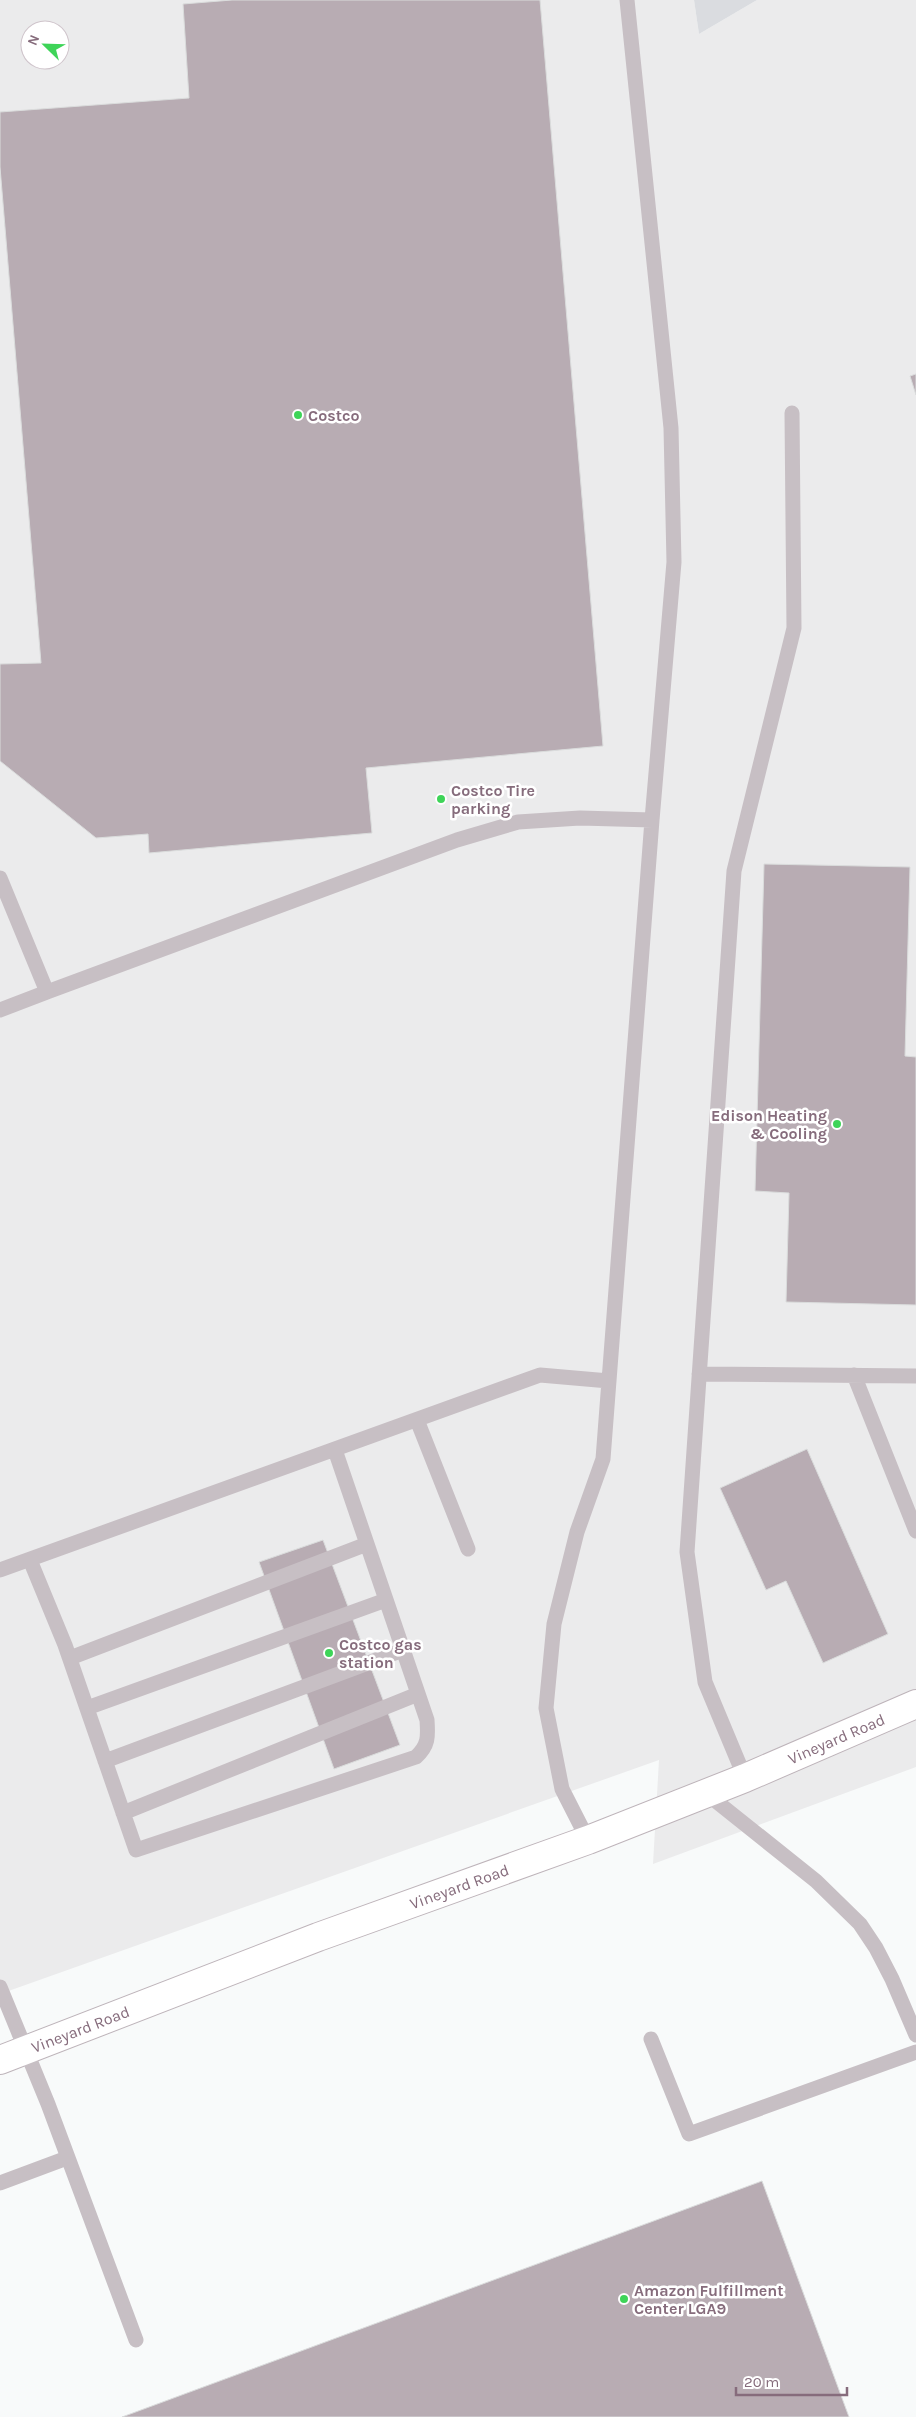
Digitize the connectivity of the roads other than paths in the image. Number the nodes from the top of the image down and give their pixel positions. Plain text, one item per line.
1 (627, 0) edge
2 (792, 413) dead end
3 (652, 820) junction
4 (0, 878) edge
5 (47, 992) junction
6 (0, 1010) edge
7 (699, 1374) junction
8 (854, 1375) junction
9 (916, 1376) edge
10 (609, 1381) junction
11 (417, 1420) junction
12 (335, 1450) junction
13 (916, 1531) edge
14 (367, 1544) junction
15 (468, 1550) dead end
16 (30, 1560) junction
17 (0, 1570) edge
18 (386, 1600) junction
19 (402, 1650) junction
20 (70, 1658) junction
21 (418, 1694) junction
22 (916, 1704) edge
23 (87, 1708) junction
24 (105, 1761) junction
25 (745, 1778) junction
26 (707, 1794) junction
27 (123, 1813) junction
28 (588, 1840) junction
29 (0, 1986) edge
30 (916, 2035) edge
31 (651, 2039) dead end
32 (916, 2052) edge
33 (12, 2055) edge
34 (67, 2158) junction
35 (0, 2183) edge
36 (136, 2340) dead end

1 - 3 lane
2 - 7 lane
3 - 5 lane
3 - 10 lane
4 - 5 lane
5 - 6 lane
7 - 8 lane
7 - 25 lane
8 - 9 lane
8 - 13 lane
10 - 11 lane
10 - 28 lane
11 - 12 lane
11 - 15 lane
12 - 14 lane
12 - 16 lane
14 - 18 lane
14 - 20 lane
16 - 17 lane
16 - 20 lane
18 - 19 lane
18 - 23 lane
19 - 21 lane
19 - 24 lane
20 - 23 lane
21 - 27 lane
21 - 27 lane
22 - 25 street, Vineyard Road
23 - 24 lane
24 - 27 lane
25 - 26 street, Vineyard Road
26 - 28 street, Vineyard Road
26 - 30 lane
28 - 33 street, Vineyard Road
29 - 33 lane
31 - 32 lane
33 - 34 lane
34 - 35 lane
34 - 36 lane

